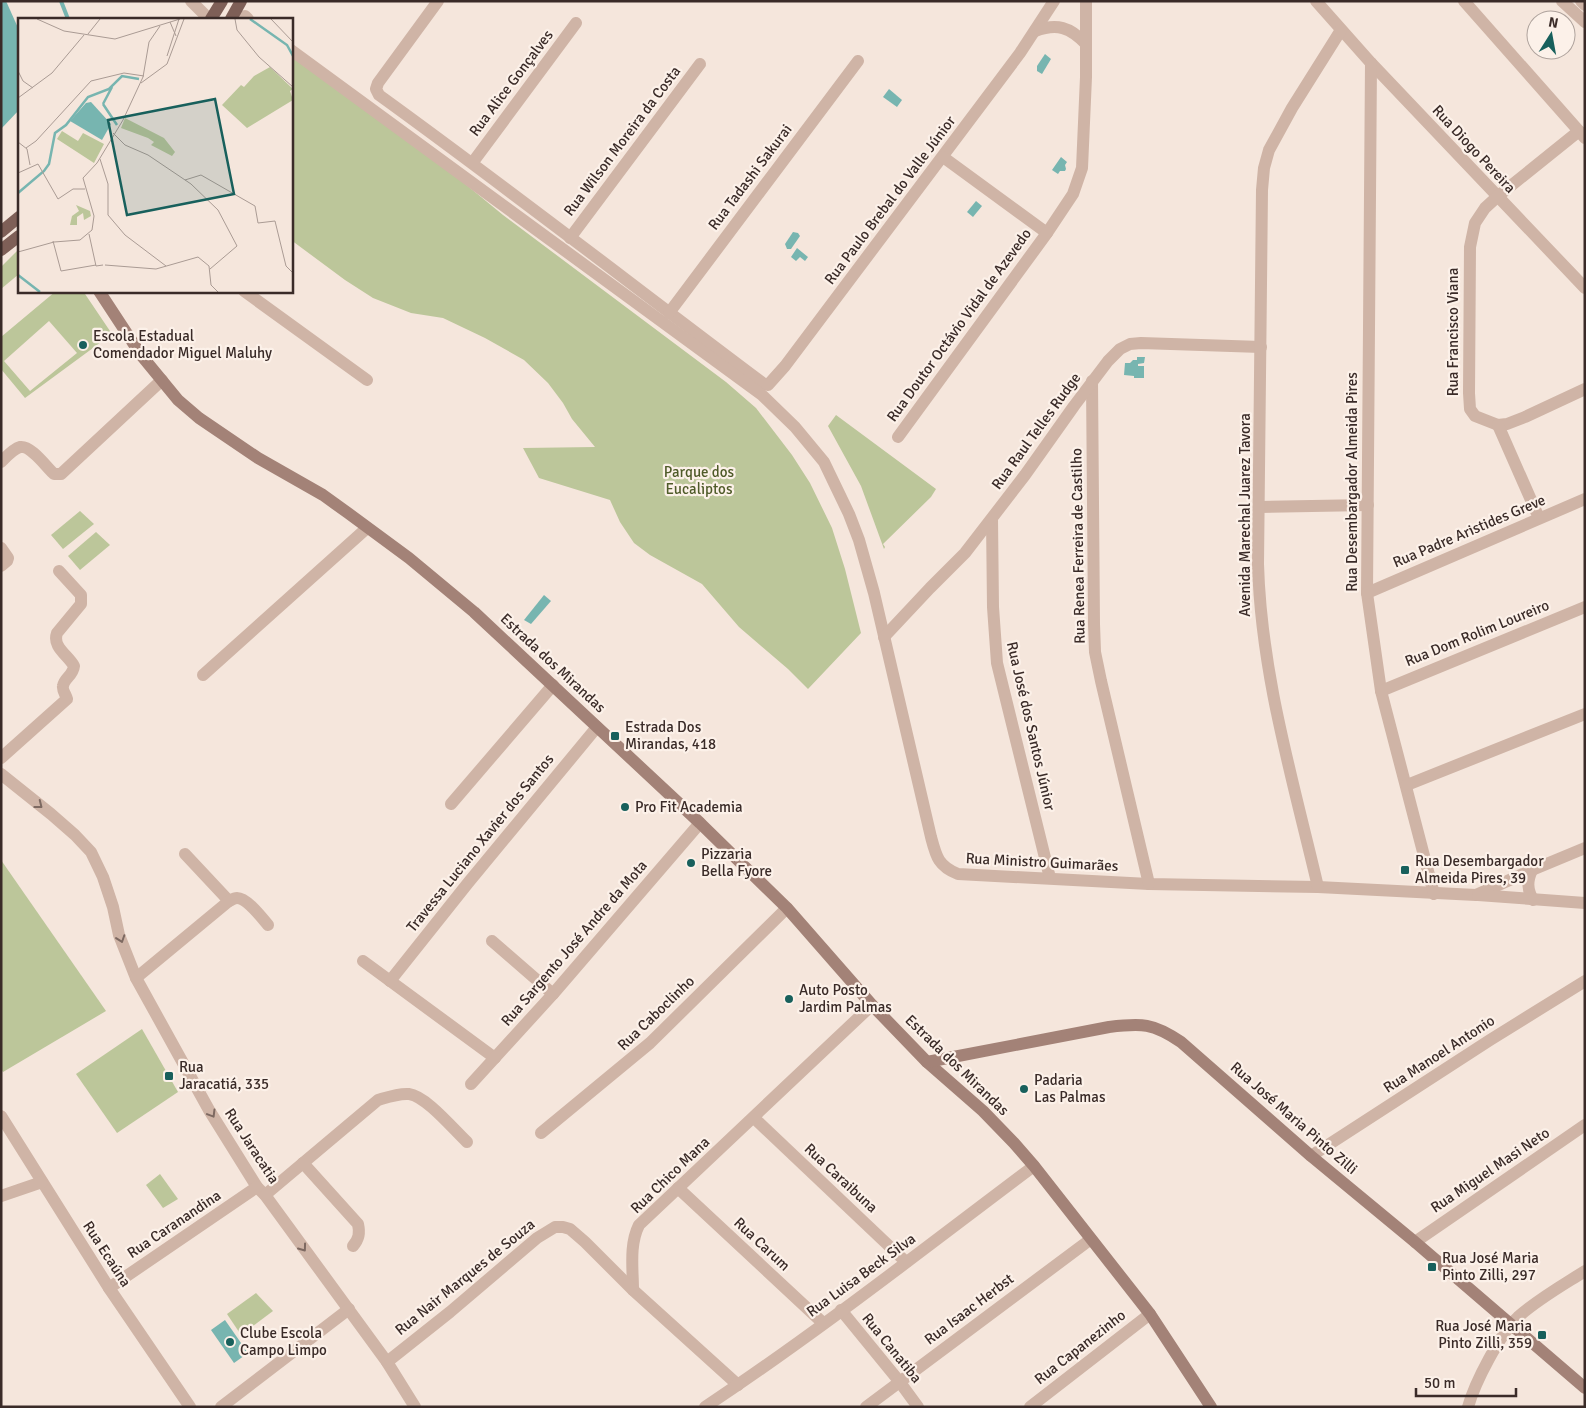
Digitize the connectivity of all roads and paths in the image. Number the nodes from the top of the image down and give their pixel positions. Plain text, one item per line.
1 (191, 1) edge
2 (222, 1) edge
3 (241, 1) edge
4 (438, 1) edge
5 (1054, 1) edge
6 (1086, 1) edge
7 (1316, 1) edge
8 (1464, 1) edge
9 (1562, 1) edge
10 (1581, 1) edge
11 (1585, 4) edge
12 (209, 18) edge
13 (211, 18) edge
14 (232, 18) edge
15 (1585, 22) edge
16 (576, 23) dead end
17 (1341, 30) junction
18 (1035, 31) junction
19 (1086, 44) junction
20 (292, 51) edge
21 (858, 61) dead end
22 (1372, 63) junction
23 (700, 64) dead end
24 (1582, 134) edge
25 (943, 157) junction
26 (473, 162) junction
27 (1498, 197) junction
28 (18, 218) edge
29 (1, 232) edge
30 (1047, 233) junction
31 (18, 237) edge
32 (570, 238) junction
33 (1, 250) edge
34 (1585, 288) edge
35 (100, 292) edge
36 (107, 292) edge
37 (245, 292) edge
38 (109, 305) junction
39 (669, 313) junction
40 (1261, 347) junction
41 (162, 380) junction
42 (367, 380) dead end
43 (1092, 381) junction
44 (1585, 389) edge
45 (1498, 425) junction
46 (898, 436) dead end
47 (1, 462) edge
48 (1585, 499) edge
49 (1368, 505) junction
50 (1259, 507) junction
51 (1539, 518) junction
52 (992, 519) junction
53 (367, 528) junction
54 (1, 548) edge
55 (1, 566) edge
56 (59, 571) dead end
57 (1366, 593) junction
58 (1585, 606) edge
59 (884, 637) junction
60 (203, 675) dead end
61 (553, 685) junction
62 (1381, 690) junction
63 (1585, 714) edge
64 (597, 727) junction
65 (1, 758) edge
66 (1, 774) edge
67 (1407, 785) junction
68 (451, 804) dead end
69 (700, 823) junction
70 (1585, 848) edge
71 (185, 854) dead end
72 (1532, 870) junction
73 (1050, 878) junction
74 (1150, 884) junction
75 (1318, 886) junction
76 (1434, 894) junction
77 (1476, 895) junction
78 (1533, 900) junction
79 (229, 902) junction
80 (1585, 903) edge
81 (787, 908) junction
82 (268, 925) dead end
83 (492, 942) dead end
84 (362, 961) dead end
85 (136, 978) junction
86 (1585, 980) edge
87 (390, 981) junction
88 (553, 994) junction
89 (872, 1005) junction
90 (495, 1058) junction
91 (927, 1062) junction
92 (471, 1084) dead end
93 (1, 1116) edge
94 (754, 1118) junction
95 (1585, 1126) edge
96 (540, 1133) dead end
97 (467, 1142) dead end
98 (1311, 1156) junction
99 (303, 1163) junction
100 (1034, 1166) junction
101 (42, 1182) junction
102 (678, 1188) junction
103 (261, 1191) junction
104 (1, 1196) edge
105 (1091, 1239) junction
106 (1415, 1242) junction
107 (352, 1246) dead end
108 (906, 1262) junction
109 (1585, 1270) edge
110 (109, 1288) junction
111 (633, 1290) junction
112 (349, 1309) junction
113 (841, 1310) junction
114 (1150, 1314) junction
115 (823, 1323) junction
116 (1511, 1325) junction
117 (387, 1362) junction
118 (900, 1382) junction
119 (738, 1385) junction
120 (1585, 1388) edge
121 (190, 1407) edge
122 (222, 1407) edge
123 (415, 1407) edge
124 (705, 1407) edge
125 (866, 1407) edge
126 (918, 1407) edge
127 (1030, 1407) edge
128 (1211, 1407) edge
129 (1468, 1407) edge

1 - 12 street
2 - 13 main road
3 - 14 main road
4 - 26 street
5 - 18 street, Rua Paulo Brebal do Valle Júnior
6 - 19 street, Rua Doutor Octávio Vidal de Azevedo
7 - 17 street, Rua Diogo Pereira
8 - 24 street
9 - 15 street
10 - 11 street
16 - 26 street, Rua Alice Gonçalves
17 - 22 street, Rua Diogo Pereira
17 - 40 street, Avenida Marechal Juarez Tavora
18 - 19 street
18 - 25 street, Rua Paulo Brebal do Valle Júnior
19 - 30 street, Rua Doutor Octávio Vidal de Azevedo
20 - 59 street, Rua Ministro Guimarães
21 - 39 street, Rua Tadashi Sakurai
22 - 27 street, Rua Diogo Pereira
22 - 49 street, Rua Desembargador Almeida Pires
23 - 32 street, Rua Wilson Moreira da Costa
24 - 27 street
25 - 30 street, Rua Doutor Octávio Vidal de Azevedo
25 - 39 street, Rua Paulo Brebal do Valle Júnior
26 - 32 street
27 - 34 street, Rua Diogo Pereira
27 - 45 street, Rua Francisco Viana
28 - 29 main road
30 - 46 street, Rua Doutor Octávio Vidal de Azevedo
31 - 33 main road
32 - 39 street
35 - 38 street, Estrada dos Mirandas
36 - 38 street, Estrada dos Mirandas
37 - 42 street
38 - 41 street, Estrada dos Mirandas
40 - 43 street, Rua Raul Telles Rudge
40 - 50 street, Avenida Marechal Juarez Tavora
41 - 47 street
41 - 53 street, Estrada dos Mirandas
43 - 52 street, Rua Raul Telles Rudge
43 - 74 street, Rua Renea Ferreira de Castilho
44 - 45 street
45 - 51 street
48 - 51 street, Rua Padre Aristides Greve
49 - 50 street
49 - 57 street, Rua Desembargador Almeida Pires
50 - 75 street, Avenida Marechal Juarez Tavora
51 - 57 street, Rua Padre Aristides Greve
52 - 59 street, Rua Raul Telles Rudge
52 - 73 street, Rua José dos Santos Júnior
53 - 60 street
53 - 61 street, Estrada dos Mirandas
54 - 55 street
56 - 65 street
57 - 62 street, Rua Desembargador Almeida Pires
58 - 62 street, Rua Dom Rolim Loureiro
59 - 73 street, Rua Ministro Guimarães
61 - 64 street, Estrada dos Mirandas
61 - 68 street
62 - 67 street, Rua Desembargador Almeida Pires
63 - 67 street
64 - 69 street, Estrada dos Mirandas
64 - 87 street, Travessa Luciano Xavier dos Santos
66 -> 85 street, Rua Jaracatia
67 - 76 street, Rua Desembargador Almeida Pires
69 - 81 street, Estrada dos Mirandas
69 - 88 street, Rua Sargento José Andre da Mota
70 - 72 street
71 - 79 street
72 - 77 street
72 - 78 street
73 - 74 street, Rua Ministro Guimarães
74 - 75 street, Rua Ministro Guimarães
75 - 76 street, Rua Ministro Guimarães
76 - 77 street, Rua Ministro Guimarães
77 - 78 street, Rua Ministro Guimarães
78 - 80 street, Rua Ministro Guimarães
79 - 82 street
79 - 85 street
81 - 89 street, Estrada dos Mirandas
81 - 96 street, Rua Caboclinho
83 - 88 street
84 - 87 street
85 -> 103 street, Rua Jaracatia
86 - 98 street, Rua Manoel Antonio
87 - 90 street
88 - 90 street, Rua Sargento José Andre da Mota
89 - 91 street, Estrada dos Mirandas
89 - 94 street, Rua Chico Mana
90 - 92 street, Rua Sargento José Andre da Mota
91 - 98 street, Rua José Maria Pinto Zilli
91 - 100 street, Estrada dos Mirandas
93 - 101 street, Rua Ecaúna
94 - 102 street, Rua Chico Mana
94 - 108 street, Rua Caraibuna
95 - 106 street, Rua Miguel Masi Neto
97 - 99 street, Rua Caranandina
98 - 106 street, Rua José Maria Pinto Zilli
99 - 103 street, Rua Caranandina
99 - 107 street
100 - 105 street, Estrada dos Mirandas
100 - 108 street, Rua Luisa Beck Silva
101 - 104 street
101 - 110 street, Rua Ecaúna
102 - 111 street, Rua Chico Mana
102 - 115 street, Rua Carum
103 - 110 street, Rua Caranandina
103 -> 112 street, Rua Jaracatia
105 - 114 street, Estrada dos Mirandas
105 - 118 street, Rua Isaac Herbst
106 - 116 street, Rua José Maria Pinto Zilli
108 - 113 street, Rua Luisa Beck Silva
109 - 116 street
110 - 121 street, Rua Ecaúna
111 - 117 street, Rua Nair Marques de Souza
111 - 119 street
112 - 117 street, Rua Jaracatia
112 - 122 street
113 - 115 street, Rua Luisa Beck Silva
113 - 118 street, Rua Canatiba
114 - 127 street, Rua Capanezinho
114 - 128 street, Estrada dos Mirandas
115 - 119 street, Rua Luisa Beck Silva
116 - 120 street, Rua José Maria Pinto Zilli
116 - 129 street
117 - 123 street, Rua Jaracatia
118 - 125 street, Rua Isaac Herbst
118 - 126 street, Rua Canatiba
119 - 124 street, Rua Luisa Beck Silva

